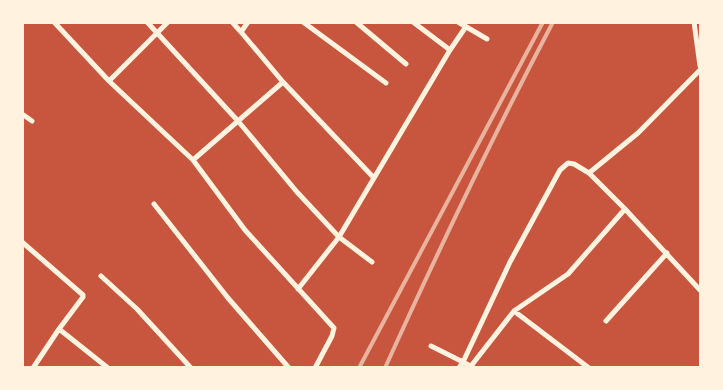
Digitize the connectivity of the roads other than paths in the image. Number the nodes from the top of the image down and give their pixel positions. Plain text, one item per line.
1 (54, 22) edge
2 (147, 22) edge
3 (168, 22) edge
4 (232, 22) edge
5 (248, 22) edge
6 (303, 22) edge
7 (356, 22) edge
8 (413, 22) edge
9 (458, 22) edge
10 (694, 22) edge
11 (466, 28) junction
12 (241, 32) junction
13 (156, 33) junction
14 (487, 39) dead end
15 (450, 50) junction
16 (406, 64) dead end
17 (700, 66) edge
18 (700, 70) edge
19 (109, 81) junction
20 (283, 82) junction
21 (386, 83) dead end
22 (22, 114) edge
23 (32, 121) dead end
24 (238, 121) junction
25 (193, 160) junction
26 (589, 173) junction
27 (374, 178) junction
28 (154, 204) dead end
29 (625, 209) junction
30 (339, 237) junction
31 (22, 242) edge
32 (667, 253) junction
33 (372, 262) dead end
34 (101, 276) dead end
35 (298, 288) junction
36 (700, 290) edge
37 (514, 311) junction
38 (606, 320) dead end
39 (59, 329) junction
40 (431, 346) dead end
41 (463, 362) junction
42 (472, 367) edge
43 (33, 368) edge
44 (108, 368) edge
45 (192, 368) edge
46 (289, 368) edge
47 (315, 368) edge
48 (459, 368) edge
49 (589, 368) edge

1 - 19 street
2 - 13 street
3 - 13 street
4 - 12 street
5 - 12 street
6 - 21 street
7 - 16 street
8 - 15 street
9 - 11 street
10 - 17 street
11 - 14 street
11 - 15 street
12 - 20 street
13 - 19 street
13 - 24 street
15 - 27 street
18 - 26 street
19 - 25 street
20 - 24 street
20 - 27 street
22 - 23 street
24 - 25 street
24 - 30 street
25 - 35 street
26 - 29 street
26 - 41 street
27 - 30 street
28 - 46 street
29 - 32 street
29 - 37 street
30 - 33 street
30 - 35 street
31 - 39 street
32 - 36 street
32 - 38 street
34 - 45 street
35 - 47 street
37 - 42 street
37 - 49 street
39 - 43 street
39 - 44 street
40 - 41 street
41 - 42 street
41 - 48 street

